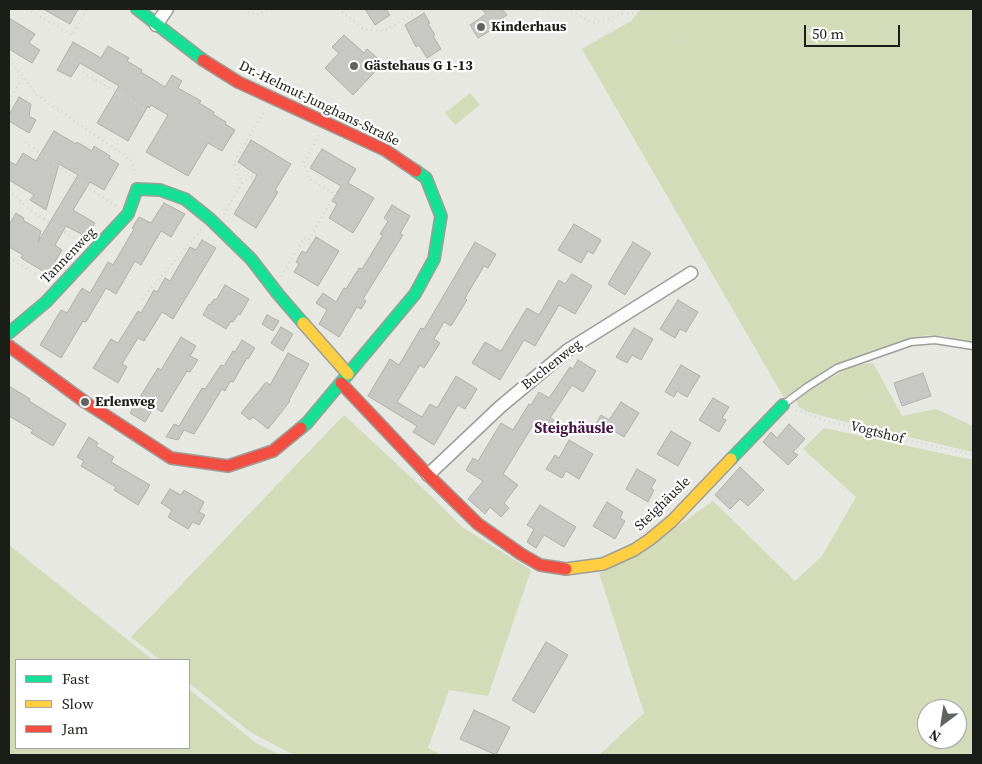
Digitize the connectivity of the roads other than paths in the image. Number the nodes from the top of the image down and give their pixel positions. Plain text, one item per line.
1 (137, 9) edge
2 (167, 9) edge
3 (156, 25) junction
4 (691, 273) dead end
5 (9, 333) edge
6 (9, 346) edge
7 (973, 346) edge
8 (344, 378) junction
9 (783, 405) joint
10 (428, 474) junction

1 - 3 street, Dr.-Helmut-Junghans-Straße
2 - 3 street
3 - 8 street, Dr.-Helmut-Junghans-Straße
4 - 10 street, Buchenweg
5 - 8 street, Tannenweg
6 - 8 street, Dr.-Helmut-Junghans-Straße
7 - 9 lane, Steighäusle
8 - 10 street, Steighäusle
9 - 10 street, Steighäusle

